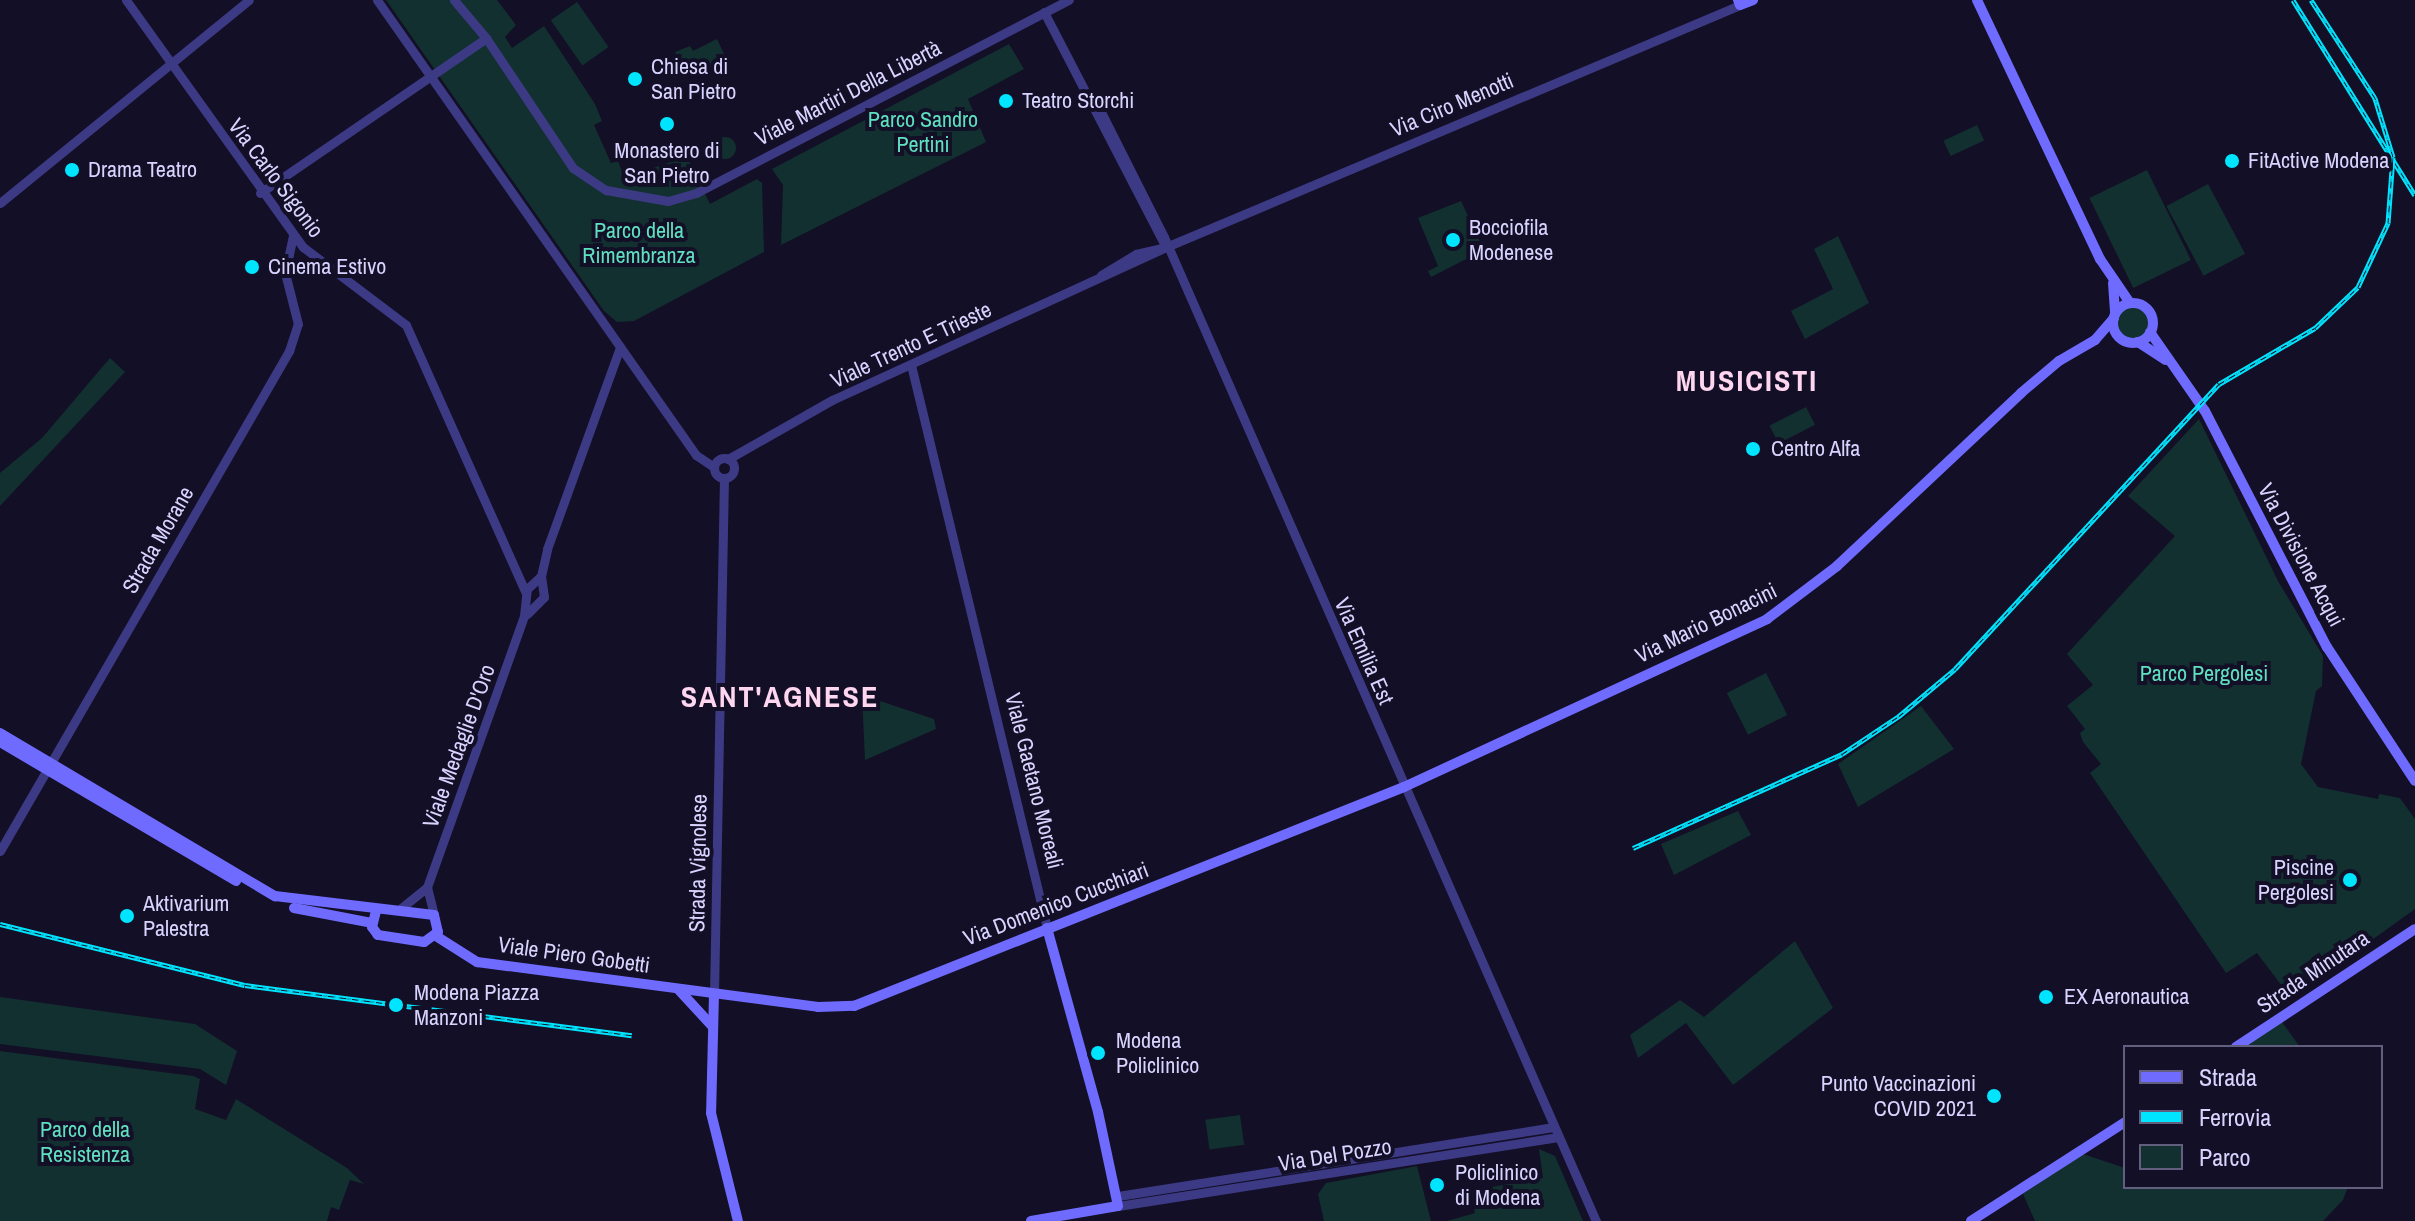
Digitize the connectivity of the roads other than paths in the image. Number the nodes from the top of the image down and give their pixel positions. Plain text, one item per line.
1 (126, 0) edge
2 (249, 0) edge
3 (377, 0) edge
4 (454, 0) edge
5 (1069, 0) edge
6 (1753, 0) edge
7 (1977, 0) edge
8 (1739, 3) edge
9 (1044, 12) junction
10 (486, 38) junction
11 (170, 63) junction
12 (430, 74) junction
13 (1094, 98) dead end
14 (260, 193) junction
15 (0, 203) edge
16 (293, 236) junction
17 (1166, 247) junction
18 (2113, 283) junction
19 (2130, 303) junction
20 (2114, 316) junction
21 (2150, 332) junction
22 (2119, 337) junction
23 (2095, 340) junction
24 (2138, 342) junction
25 (620, 347) junction
26 (2169, 362) junction
27 (911, 365) junction
28 (745, 451) junction
29 (728, 459) junction
30 (714, 467) junction
31 (734, 469) junction
32 (724, 478) junction
33 (534, 589) junction
34 (0, 733) edge
35 (0, 742) edge
36 (2402, 764) junction
37 (49, 766) junction
38 (2415, 781) edge
39 (1404, 787) junction
40 (2415, 791) edge
41 (123, 810) junction
42 (0, 851) edge
43 (427, 887) junction
44 (400, 909) junction
45 (376, 911) junction
46 (434, 915) junction
47 (372, 923) junction
48 (1047, 928) junction
49 (2414, 929) edge
50 (436, 936) junction
51 (677, 989) junction
52 (714, 994) junction
53 (713, 1027) junction
54 (2239, 1045) edge
55 (2123, 1123) edge
56 (1556, 1132) junction
57 (1118, 1201) junction
58 (738, 1221) edge
59 (1031, 1221) edge
60 (1596, 1221) edge
61 (1971, 1221) edge

1 - 11 street, Via Carlo Sigonio
2 - 11 street
3 - 12 street
4 - 10 street
5 - 9 street, Viale Martiri Della Libertà
6 - 8 main road, Via Ciro Menotti
7 - 18 main road
8 - 17 street, Via Ciro Menotti
9 - 10 street, Viale Martiri Della Libertà
9 - 17 street
10 - 12 street
11 - 14 street, Via Carlo Sigonio
11 - 15 street
12 - 14 street
12 - 25 street
13 - 17 street, Via Emilia Est
14 - 16 street, Via Carlo Sigonio
16 - 33 street, Via Carlo Sigonio
16 - 37 street, Strada Morane
17 - 27 street, Viale Trento E Trieste
17 - 39 street, Via Emilia Est
18 - 19 main road
18 - 20 main road
19 - 20 main road
19 - 21 main road
20 - 22 main road
20 - 23 main road, Via Mario Bonacini
21 - 24 main road
21 - 26 main road, Via Divisione Acqui
22 - 23 main road, Via Mario Bonacini
22 - 24 main road
23 - 39 main road, Via Mario Bonacini
24 - 26 main road, Via Divisione Acqui
25 - 30 street
25 - 33 street, Viale Medaglie D'Oro
26 - 36 main road, Via Divisione Acqui
27 - 28 street, Viale Trento E Trieste
27 - 48 street, Viale Gaetano Moreali
28 - 29 street, Viale Trento E Trieste
28 - 31 street, Viale Trento E Trieste
29 - 30 street, Viale Trento E Trieste
29 - 31 street
30 - 32 street
31 - 32 street, Viale Trento E Trieste
32 - 52 street, Strada Vignolese
33 - 43 street, Viale Medaglie D'Oro
34 - 37 main road
35 - 37 main road
36 - 38 main road, Via Divisione Acqui
36 - 40 main road, Via Divisione Acqui
37 - 41 main road
37 - 42 street, Strada Morane
39 - 48 main road, Via Domenico Cucchiari
39 - 56 street, Via Emilia Est
41 - 45 main road
41 - 47 main road
43 - 44 street
43 - 46 street
44 - 45 main road
44 - 46 main road
45 - 47 main road
46 - 50 main road
47 - 50 main road
48 - 52 main road, Via Domenico Cucchiari
48 - 57 main road, Viale Gaetano Moreali
49 - 54 main road, Strada Minutara
50 - 51 main road, Viale Piero Gobetti
51 - 52 main road, Viale Piero Gobetti
51 - 53 main road
52 - 53 main road, Strada Vignolese
53 - 58 main road, Strada Vignolese
55 - 61 main road
56 - 57 street, Via Del Pozzo
56 - 60 street, Via Emilia Est
57 - 59 main road

